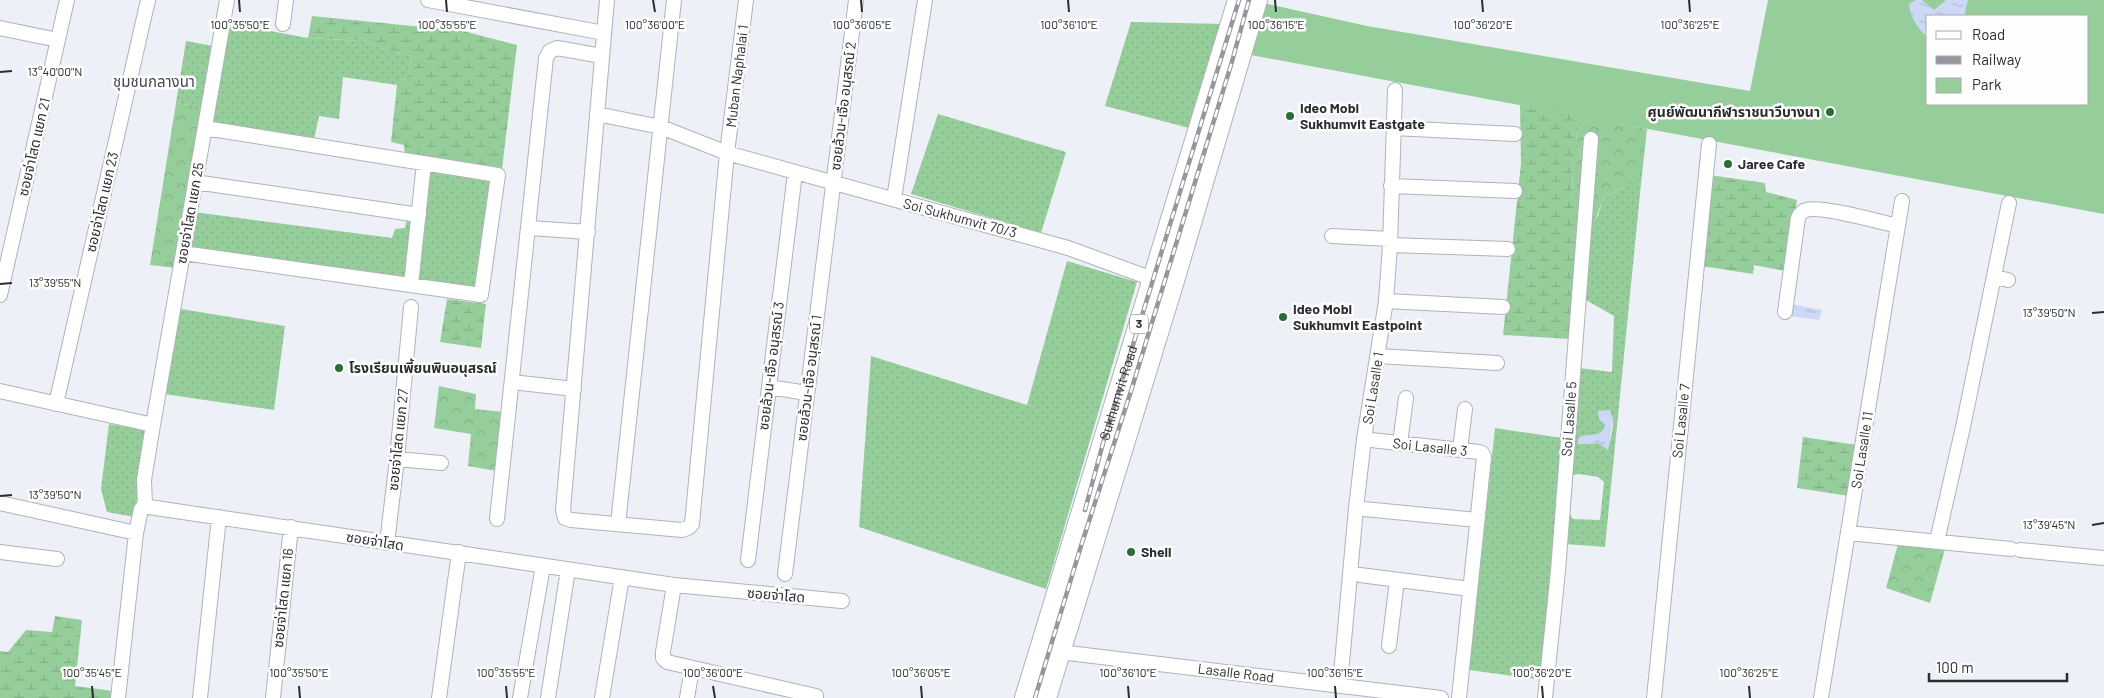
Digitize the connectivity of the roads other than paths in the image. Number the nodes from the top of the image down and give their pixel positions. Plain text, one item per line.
1 (67, 0) edge
2 (148, 0) edge
3 (227, 0) edge
4 (286, 0) edge
5 (428, 0) edge
6 (606, 0) edge
7 (674, 0) edge
8 (746, 0) edge
9 (856, 0) edge
10 (925, 0) edge
11 (1238, 0) edge
12 (1257, 0) edge
13 (488, 6) edge
14 (283, 24) dead end
15 (0, 28) edge
16 (604, 33) junction
17 (58, 40) junction
18 (602, 56) junction
19 (1395, 90) dead end
20 (597, 114) junction
21 (661, 127) junction
22 (205, 128) junction
23 (1393, 128) junction
24 (1515, 134) dead end
25 (1591, 139) dead end
26 (1709, 144) dead end
27 (727, 153) junction
28 (424, 163) junction
29 (795, 172) junction
30 (195, 182) junction
31 (833, 182) junction
32 (1391, 186) junction
33 (1515, 191) dead end
34 (894, 199) junction
35 (1902, 201) dead end
36 (2009, 203) dead end
37 (419, 215) junction
38 (1898, 226) junction
39 (530, 228) junction
40 (588, 232) junction
41 (1332, 236) dead end
42 (1390, 242) junction
43 (1508, 249) dead end
44 (183, 253) junction
45 (1153, 280) junction
46 (1173, 284) junction
47 (411, 285) junction
48 (0, 295) edge
49 (1386, 301) junction
50 (411, 307) dead end
51 (1503, 307) dead end
52 (1785, 312) dead end
53 (1378, 356) junction
54 (1497, 364) dead end
55 (512, 382) junction
56 (769, 387) junction
57 (574, 389) junction
58 (0, 391) edge
59 (807, 393) junction
60 (1406, 398) dead end
61 (56, 404) junction
62 (1465, 409) dead end
63 (154, 425) junction
64 (1371, 440) dead end
65 (1400, 443) junction
66 (1460, 450) junction
67 (397, 459) junction
68 (441, 463) dead end
69 (0, 502) edge
70 (145, 504) junction
71 (1364, 509) dead end
72 (219, 517) junction
73 (497, 519) dead end
74 (1477, 520) junction
75 (618, 524) junction
76 (291, 527) junction
77 (136, 533) junction
78 (1848, 533) junction
79 (1937, 541) junction
80 (387, 543) junction
81 (0, 552) edge
82 (459, 552) junction
83 (2104, 558) edge
84 (57, 559) dead end
85 (748, 560) dead end
86 (543, 566) junction
87 (568, 570) junction
88 (784, 574) dead end
89 (1360, 575) dead end
90 (622, 577) junction
91 (1397, 580) junction
92 (674, 585) junction
93 (1470, 589) junction
94 (842, 601) dead end
95 (1388, 646) dead end
96 (1040, 648) junction
97 (1060, 652) junction
98 (692, 668) junction
99 (1340, 685) junction
100 (1394, 695) edge
101 (118, 698) edge
102 (200, 698) edge
103 (273, 698) edge
104 (439, 698) edge
105 (520, 698) edge
106 (548, 698) edge
107 (602, 698) edge
108 (687, 698) edge
109 (816, 698) edge
110 (1025, 698) edge
111 (1046, 698) edge
112 (1441, 698) edge
113 (1459, 698) edge
114 (1545, 698) edge
115 (1654, 698) edge
116 (1821, 698) edge

1 - 17 street, ซอยจ่าโสด แยก 21
2 - 61 street, ซอยจ่าโสด แยก 23
3 - 22 street, ซอยจ่าโสด แยก 25
4 - 14 street
5 - 13 street
6 - 16 street
7 - 21 street
8 - 27 street, Muban Naphalai 1
9 - 31 street, ซอยล้วน-เจือ อนุสรณ์ 2
10 - 34 street
11 - 45 highway, Sukhumvit Road / 3
12 - 46 highway, Sukhumvit Road / 3
13 - 16 street
15 - 17 street
16 - 18 street
17 - 48 street, ซอยจ่าโสด แยก 21
18 - 20 street
18 - 39 street
19 - 23 street, Soi Lasalle 1
20 - 21 street, Soi Sukhumvit 70/3
20 - 40 street
21 - 27 street, Soi Sukhumvit 70/3
21 - 75 street
22 - 28 street
22 - 30 street, ซอยจ่าโสด แยก 25
23 - 24 street
23 - 32 street, Soi Lasalle 1
25 - 114 street, Soi Lasalle 5
26 - 115 street, Soi Lasalle 7
27 - 29 street, Soi Sukhumvit 70/3
27 - 75 street, Muban Naphalai 1
28 - 37 street
28 - 47 street
29 - 31 street, Soi Sukhumvit 70/3
29 - 56 street, ซอยล้วน-เจือ อนุสรณ์ 3
30 - 37 street
30 - 44 street, ซอยจ่าโสด แยก 25
31 - 34 street, Soi Sukhumvit 70/3
31 - 59 street, ซอยล้วน-เจือ อนุสรณ์ 1
32 - 33 street
32 - 42 street, Soi Lasalle 1
34 - 45 street, Soi Sukhumvit 70/3
35 - 38 street, Soi Lasalle 11
36 - 79 street
37 - 47 street
38 - 52 street
38 - 78 street, Soi Lasalle 11
39 - 40 street
39 - 55 street
40 - 57 street
41 - 42 street
42 - 43 street
42 - 49 street, Soi Lasalle 1
44 - 47 street
44 - 63 street, ซอยจ่าโสด แยก 25
45 - 46 street, Soi Sukhumvit 70/3
45 - 96 highway, Sukhumvit Road / 3
46 - 97 highway, Sukhumvit Road / 3
49 - 51 street
49 - 53 street, Soi Lasalle 1
50 - 67 street, ซอยจ่าโสด แยก 27
53 - 54 street
53 - 99 street, Soi Lasalle 1
55 - 57 street
55 - 73 street
56 - 59 street
56 - 85 street, ซอยล้วน-เจือ อนุสรณ์ 3
57 - 75 street
58 - 61 street
59 - 88 street, ซอยล้วน-เจือ อนุสรณ์ 1
60 - 65 street
61 - 63 street
62 - 66 street
63 - 70 street
64 - 65 street, Soi Lasalle 3
65 - 66 street, Soi Lasalle 3
66 - 74 street, Soi Lasalle 3
67 - 68 street
67 - 80 street, ซอยจ่าโสด แยก 27
69 - 77 street
70 - 72 street, ซอยจ่าโสด
70 - 77 street
71 - 74 street
72 - 76 street, ซอยจ่าโสด
72 - 102 street
74 - 93 street, Soi Lasalle 3
76 - 80 street, ซอยจ่าโสด
76 - 103 street, ซอยจ่าโสด แยก 16
77 - 101 street
78 - 79 street
78 - 116 street, Soi Lasalle 11
79 - 83 street
80 - 82 street, ซอยจ่าโสด
81 - 84 street
82 - 86 street, ซอยจ่าโสด
82 - 104 street
86 - 87 street, ซอยจ่าโสด
86 - 105 street
87 - 90 street, ซอยจ่าโสด
87 - 106 street
89 - 91 street
90 - 92 street, ซอยจ่าโสด
90 - 107 street
91 - 93 street
91 - 95 street
92 - 94 street, ซอยจ่าโสด
92 - 98 street
93 - 113 street, Soi Lasalle 3
96 - 97 highway
96 - 110 highway, Sukhumvit Road / 3
97 - 99 street, Lasalle Road
97 - 111 highway, Sukhumvit Road / 3
98 - 108 street
98 - 109 street
99 - 100 street, Lasalle Road
100 - 112 street, Lasalle Road

